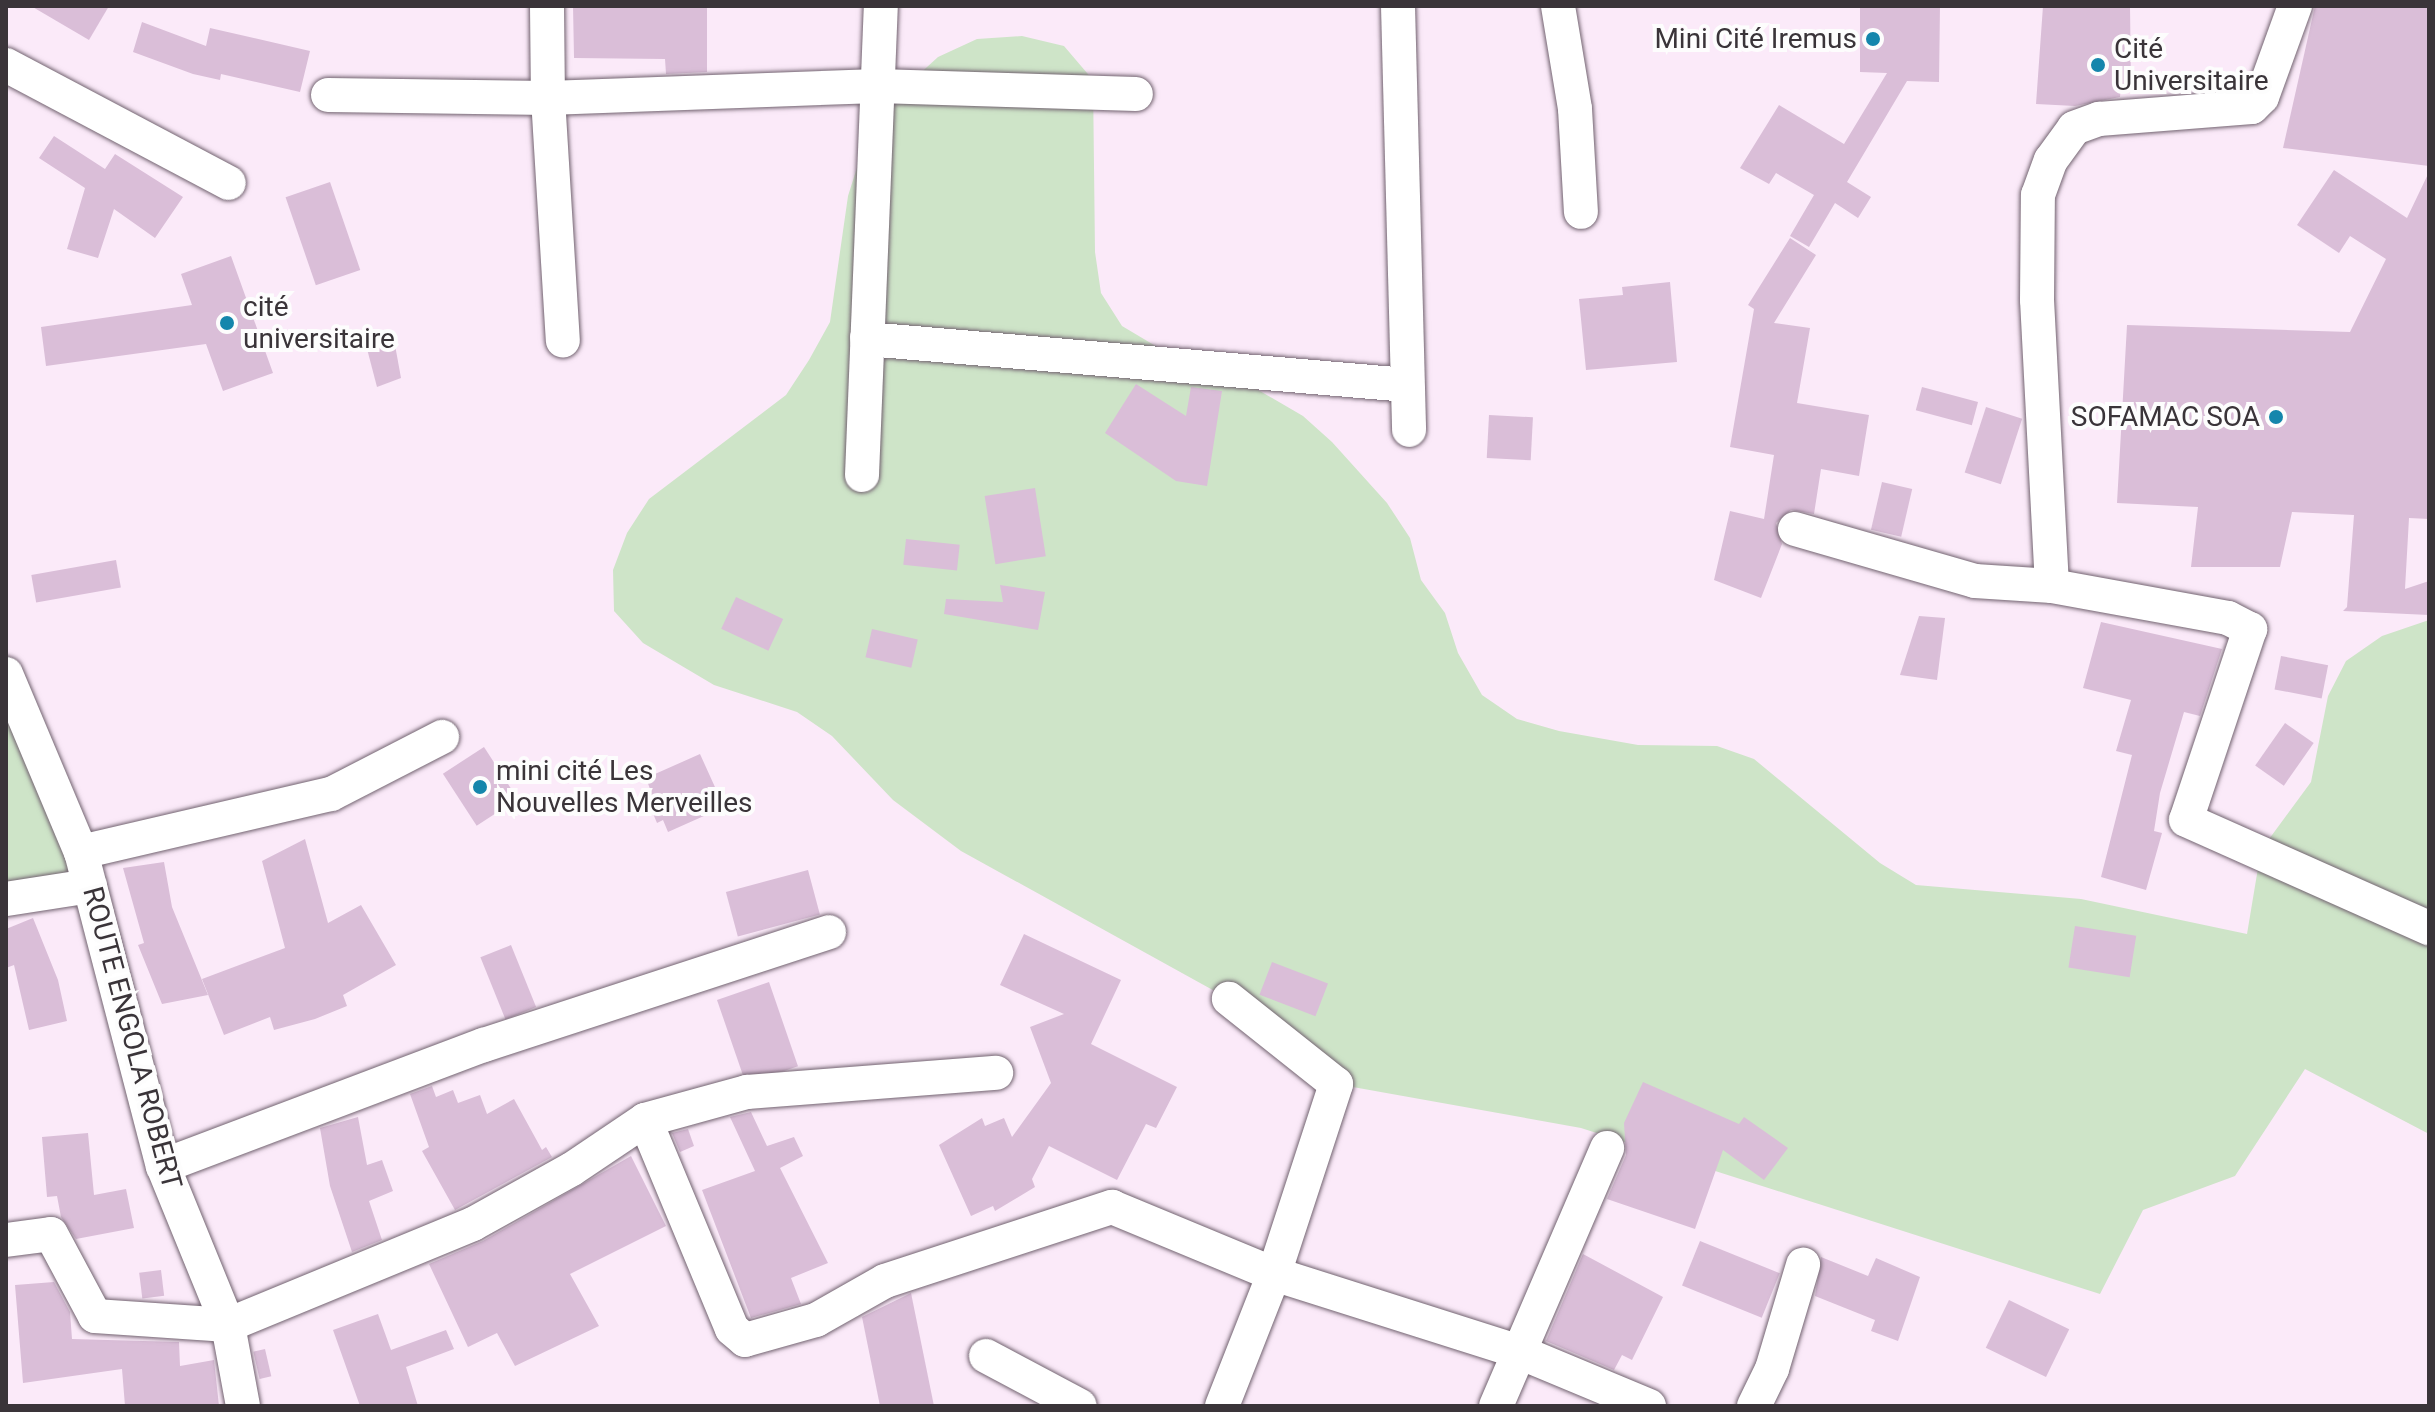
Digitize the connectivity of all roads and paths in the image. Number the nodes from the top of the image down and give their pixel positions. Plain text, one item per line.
1 (547, 6) edge
2 (881, 6) edge
3 (1398, 6) edge
4 (1558, 6) edge
5 (2295, 6) edge
6 (6, 65) edge
7 (878, 86) junction
8 (1136, 94) dead end
9 (328, 95) dead end
10 (548, 98) junction
11 (229, 183) dead end
12 (1581, 212) dead end
13 (867, 339) junction
14 (563, 341) dead end
15 (1407, 385) junction
16 (1409, 430) dead end
17 (862, 475) dead end
18 (1795, 529) dead end
19 (2052, 586) junction
20 (6, 674) edge
21 (442, 737) dead end
22 (81, 852) junction
23 (90, 886) junction
24 (6, 899) edge
25 (2429, 928) edge
26 (829, 932) dead end
27 (1229, 999) dead end
28 (996, 1073) dead end
29 (645, 1120) junction
30 (1607, 1148) dead end
31 (163, 1166) junction
32 (6, 1240) edge
33 (1803, 1265) dead end
34 (1274, 1274) junction
35 (228, 1325) junction
36 (1517, 1351) junction
37 (986, 1356) dead end
38 (243, 1406) edge
39 (1080, 1406) edge
40 (1222, 1406) edge
41 (1496, 1406) edge
42 (1649, 1406) edge
43 (1754, 1406) edge

1 - 10 street
2 - 7 street
3 - 15 street
4 - 12 street
5 - 19 street
6 - 11 street
7 - 8 street
7 - 10 street
7 - 13 street
9 - 10 street
10 - 14 street
13 - 15 street
13 - 17 street
15 - 16 street
18 - 19 street
19 - 25 street
20 - 22 street, ROUTE ENGOLA ROBERT
21 - 22 street
22 - 23 street, ROUTE ENGOLA ROBERT
23 - 24 street
23 - 31 street, ROUTE ENGOLA ROBERT
26 - 31 street
27 - 34 street
28 - 29 street
29 - 34 street
29 - 35 street
30 - 36 street
31 - 35 street, ROUTE ENGOLA ROBERT
32 - 35 street
33 - 43 street
34 - 36 street
34 - 40 street
35 - 38 street, ROUTE ENGOLA ROBERT
36 - 41 street
36 - 42 street
37 - 39 street

